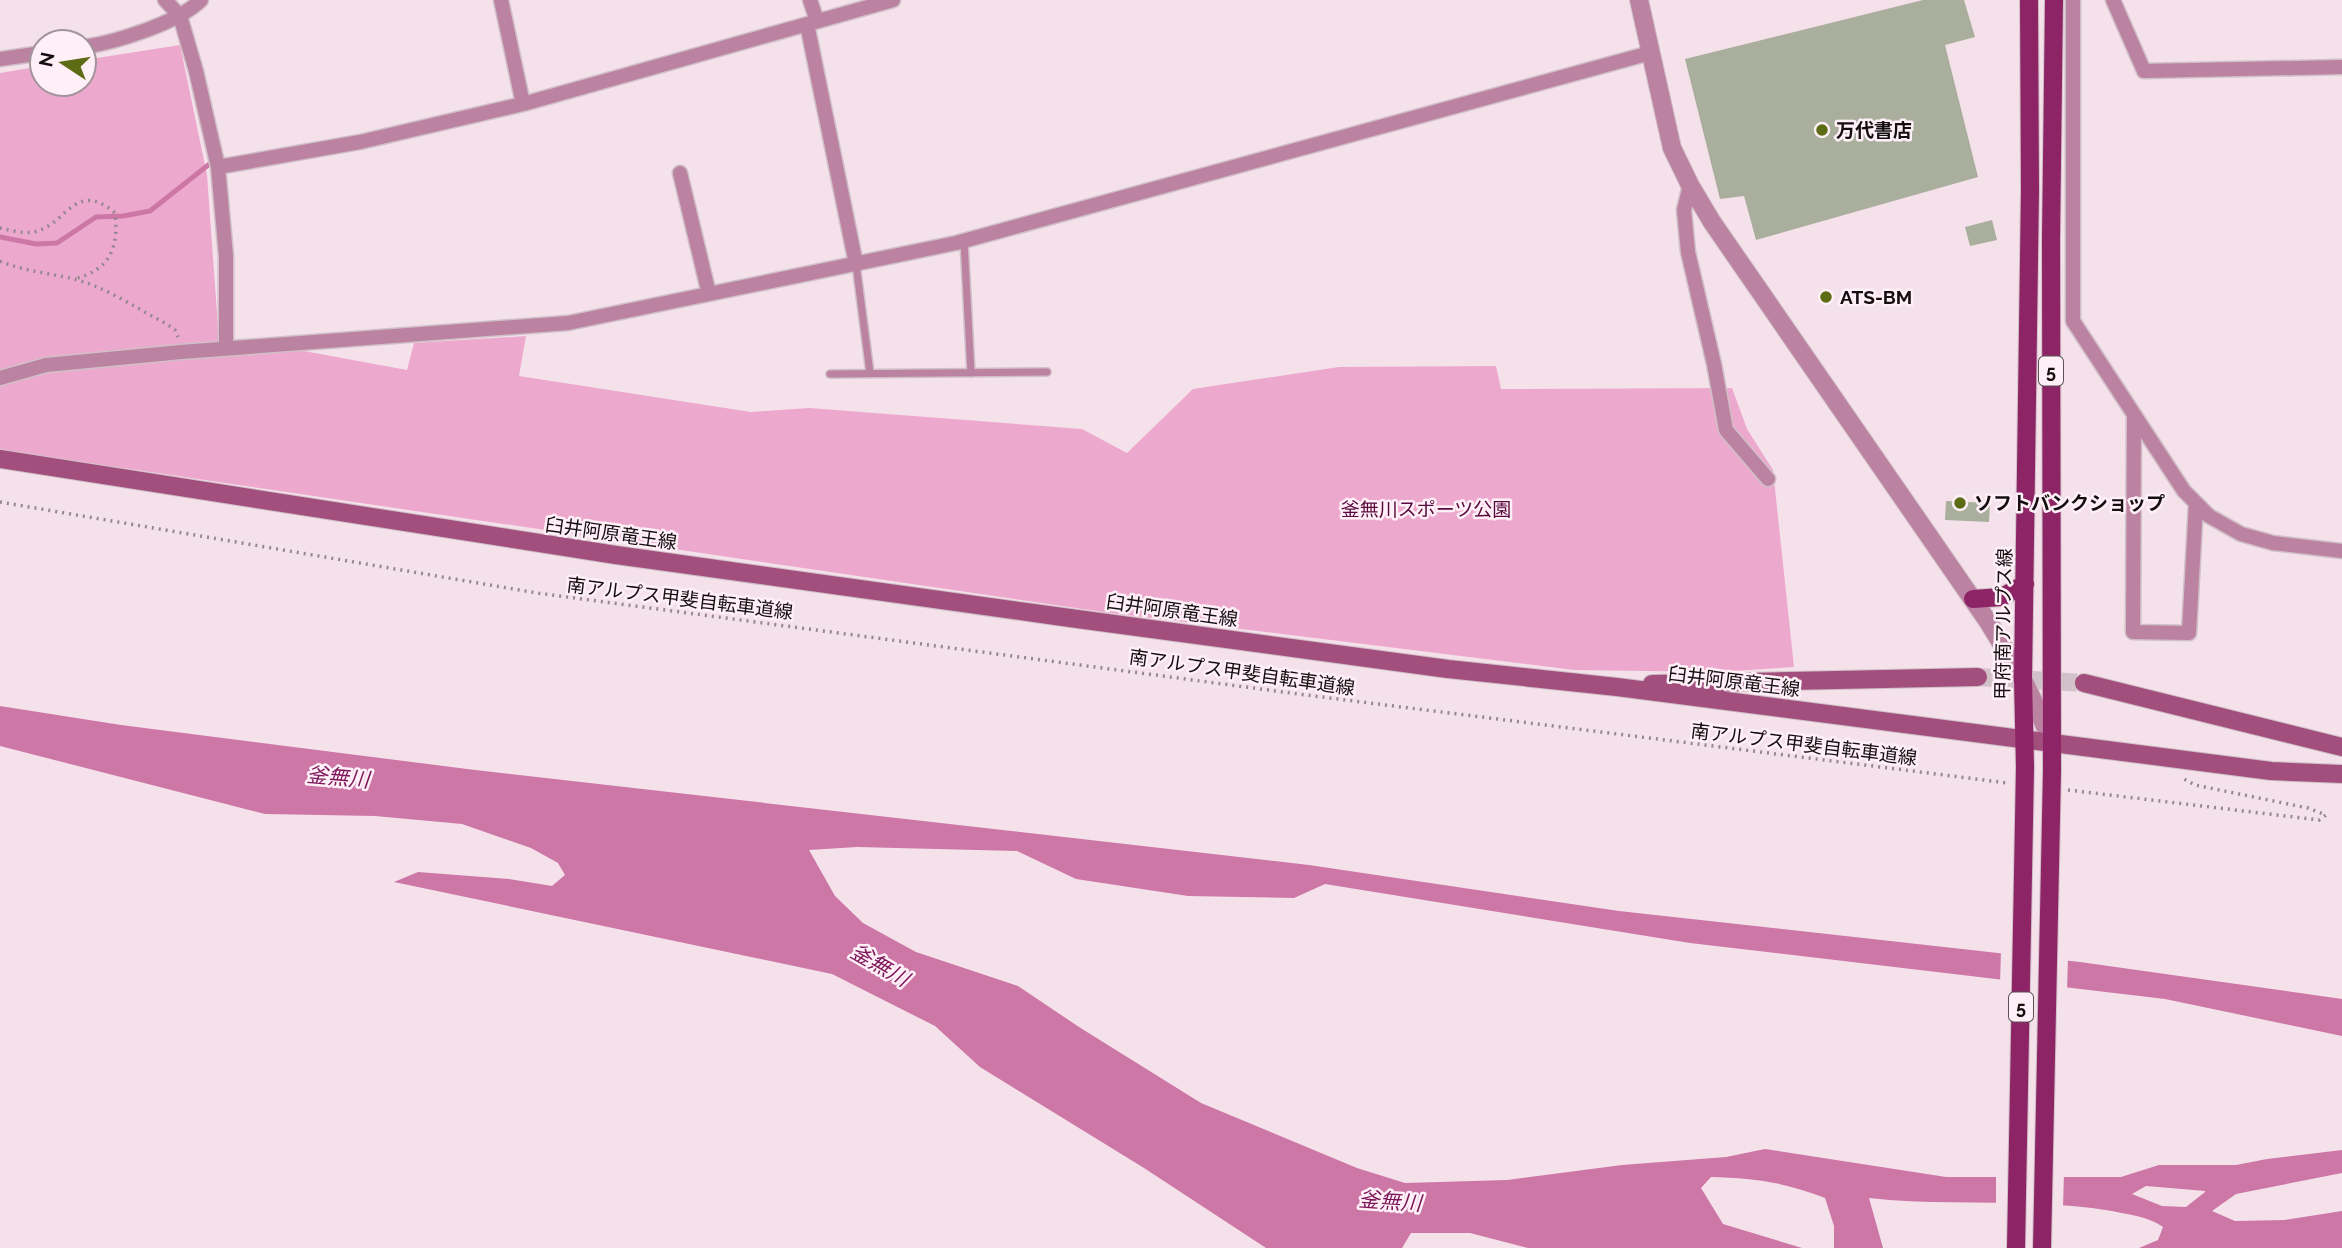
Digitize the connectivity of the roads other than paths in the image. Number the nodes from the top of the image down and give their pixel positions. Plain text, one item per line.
1 (165, 0) edge
2 (201, 0) edge
3 (501, 0) edge
4 (810, 0) edge
5 (894, 0) edge
6 (1639, 0) edge
7 (2029, 0) edge
8 (2054, 0) edge
9 (2073, 0) edge
10 (2113, 0) edge
11 (180, 16) junction
12 (812, 23) junction
13 (98, 45) edge
14 (1650, 52) junction
15 (28, 55) edge
16 (0, 59) edge
17 (2342, 67) edge
18 (523, 104) junction
19 (218, 167) junction
20 (680, 173) dead end
21 (1690, 185) junction
22 (964, 241) junction
23 (856, 264) junction
24 (709, 294) junction
25 (226, 348) junction
26 (1047, 372) dead end
27 (870, 373) junction
28 (971, 373) junction
29 (830, 374) dead end
30 (0, 378) edge
31 (2134, 415) junction
32 (0, 460) edge
33 (1768, 479) dead end
34 (2196, 503) junction
35 (2342, 551) edge
36 (2025, 584) junction
37 (1973, 599) junction
38 (1978, 677) tunnel mouth
39 (2023, 678) junction
40 (2084, 683) tunnel mouth
41 (1617, 687) junction
42 (2024, 740) junction
43 (2053, 743) junction
44 (2342, 747) edge
45 (2342, 774) edge
46 (2016, 1248) edge
47 (2042, 1248) edge

1 - 11 street
2 - 11 street
3 - 18 street
4 - 12 street
5 - 12 street
6 - 14 street
7 - 36 main road, 甲府南アルプス線 / 5
8 - 43 main road, 5
9 - 31 street
10 - 17 street
11 - 13 street
11 - 19 street
12 - 18 street
12 - 23 street
14 - 21 street
14 - 22 street
15 - 16 street
18 - 19 street
19 - 25 street
20 - 24 street
21 - 33 street
21 - 37 street
22 - 23 street
22 - 28 lane
23 - 24 street
23 - 27 lane
24 - 25 street
25 - 30 street
26 - 28 lane
27 - 28 lane
27 - 29 lane
31 - 34 street
31 - 34 street
32 - 41 main road, 臼井阿原竜王線
34 - 35 street
36 - 37 main road
36 - 39 main road, 甲府南アルプス線 / 5
37 - 39 street
38 - 41 main road
39 - 42 main road, 甲府南アルプス線 / 5
39 - 43 street
40 - 44 main road
41 - 42 main road, 臼井阿原竜王線
42 - 43 main road, 臼井阿原竜王線
42 - 46 main road, 甲府南アルプス線 / 5, bridge
43 - 45 main road, 臼井阿原竜王線
43 - 47 main road, 5, bridge

